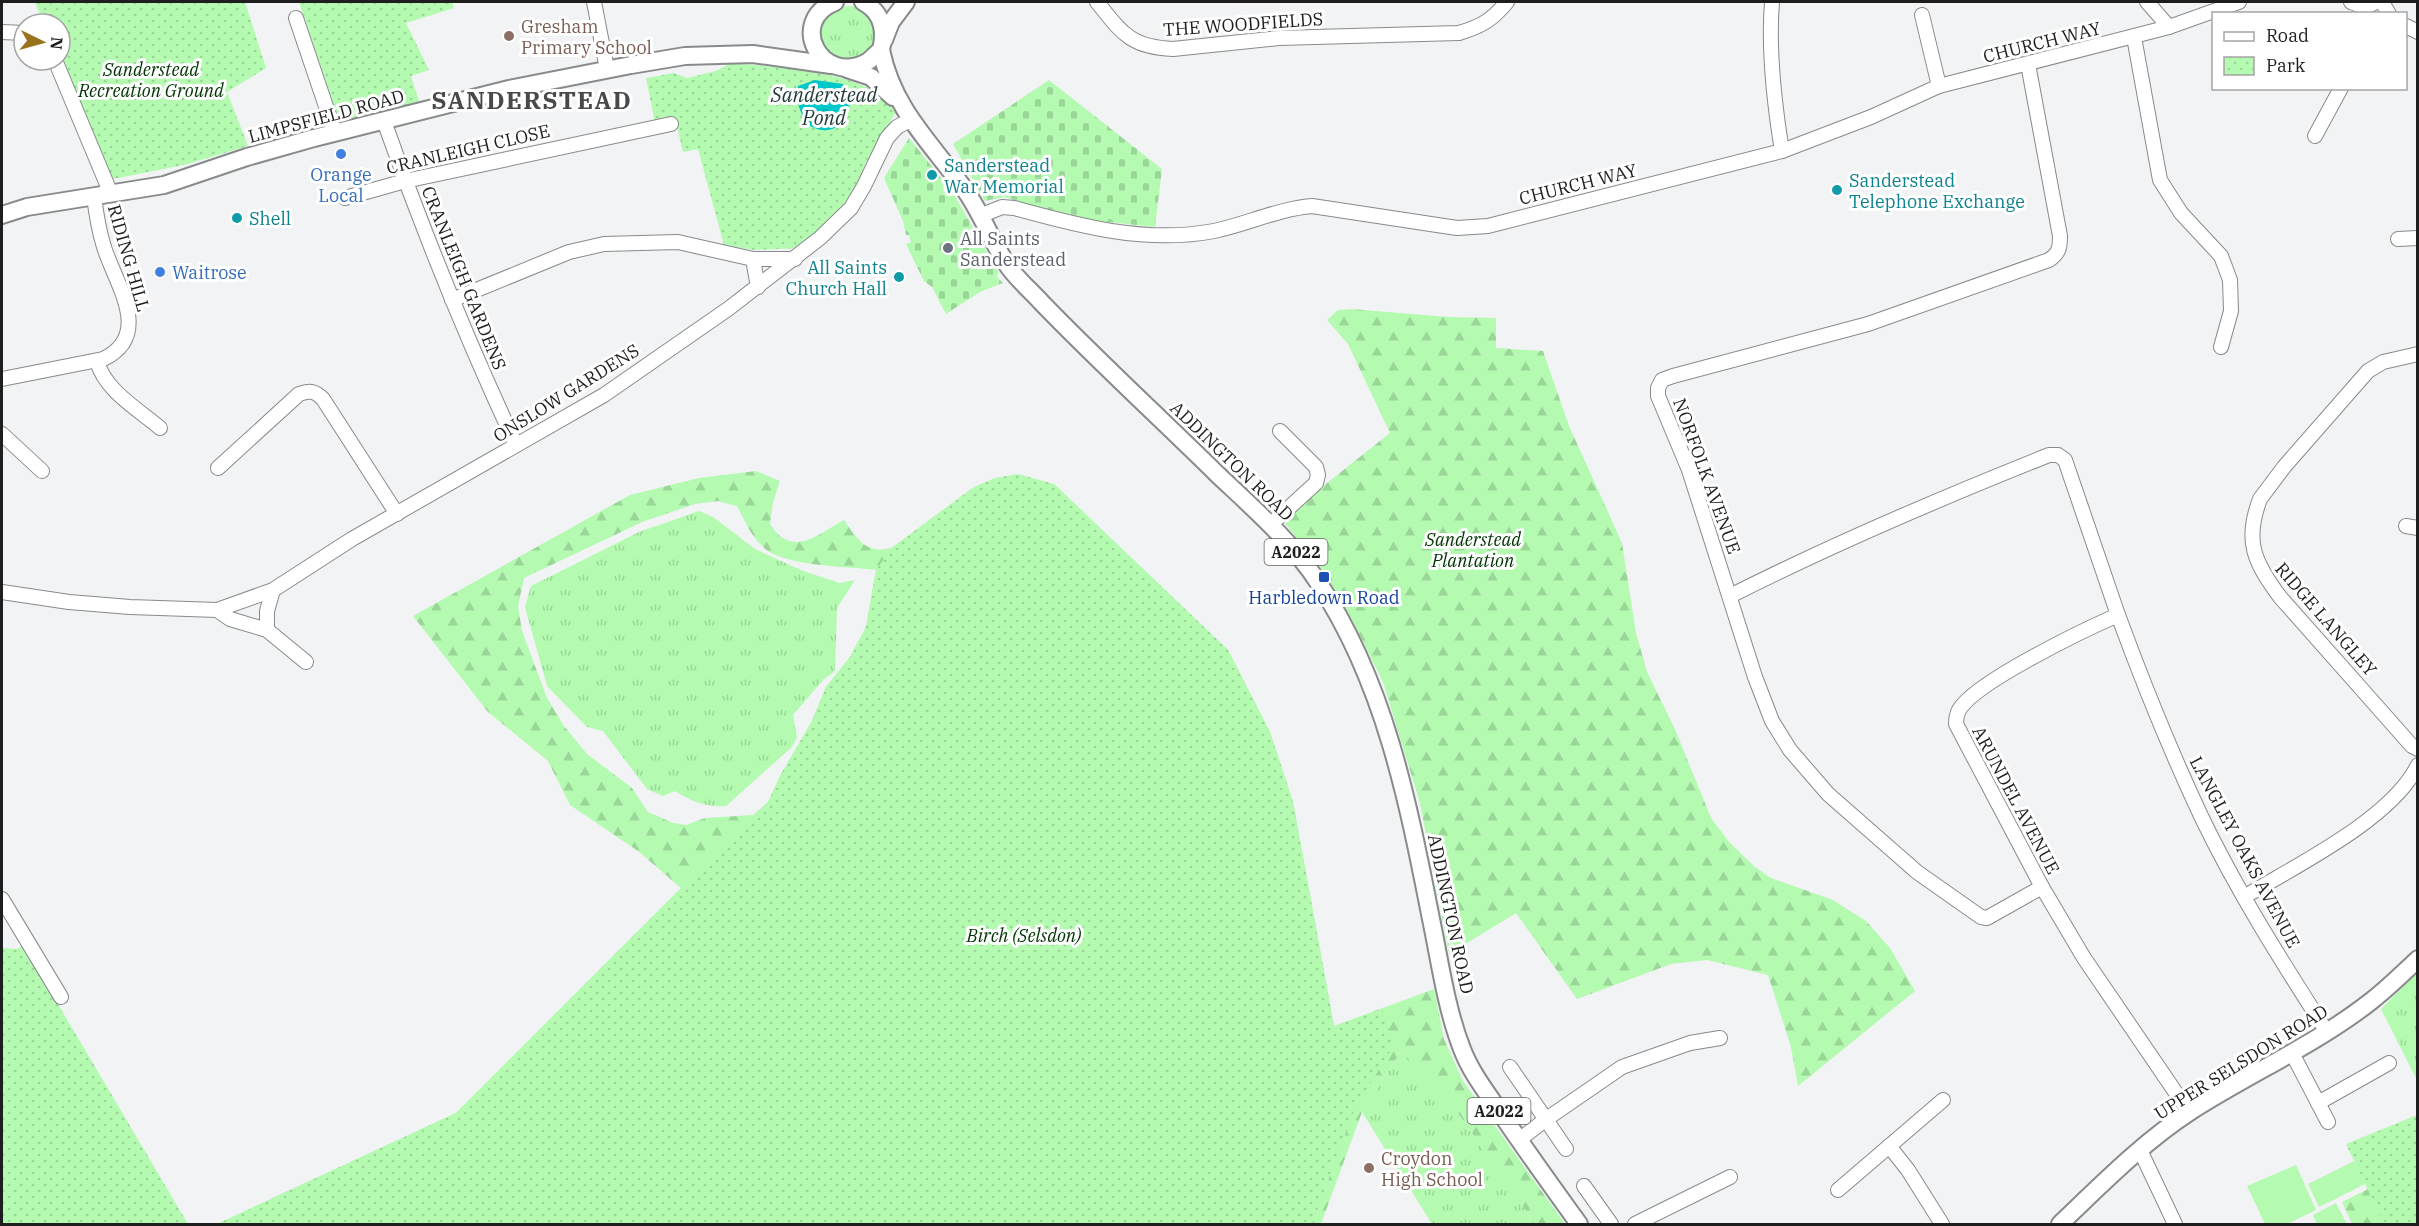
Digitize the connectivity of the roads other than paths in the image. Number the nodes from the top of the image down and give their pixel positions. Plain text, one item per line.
1 (588, 2) edge
2 (835, 2) edge
3 (893, 2) edge
4 (906, 2) edge
5 (1097, 2) edge
6 (1507, 2) edge
7 (1772, 2) edge
8 (2147, 2) edge
9 (2239, 2) edge
10 (2375, 2) edge
11 (866, 3) edge
12 (2356, 4) edge
13 (2374, 12) edge
14 (816, 14) edge
15 (1923, 15) dead end
16 (296, 18) dead end
17 (2169, 27) junction
18 (2134, 37) junction
19 (882, 45) junction
20 (769, 56) junction
21 (2028, 64) junction
22 (835, 66) junction
23 (607, 69) junction
24 (60, 72) edge
25 (1939, 86) junction
26 (2340, 90) edge
27 (906, 113) junction
28 (384, 121) junction
29 (671, 124) dead end
30 (335, 133) junction
31 (2315, 136) dead end
32 (1782, 151) junction
33 (405, 181) junction
34 (102, 195) junction
35 (345, 198) dead end
36 (2, 214) edge
37 (982, 215) junction
38 (2418, 238) edge
39 (2398, 239) dead end
40 (753, 259) junction
41 (795, 259) junction
42 (758, 287) junction
43 (452, 300) junction
44 (2221, 347) dead end
45 (2418, 354) edge
46 (97, 361) junction
47 (2, 379) edge
48 (160, 428) dead end
49 (1280, 430) dead end
50 (2, 434) edge
51 (516, 445) junction
52 (218, 468) dead end
53 (42, 471) dead end
54 (397, 514) junction
55 (1270, 525) junction
56 (273, 590) junction
57 (2, 592) edge
58 (1730, 596) junction
59 (216, 610) junction
60 (2118, 615) junction
61 (267, 630) junction
62 (306, 662) dead end
63 (2418, 749) edge
64 (2418, 765) edge
65 (2042, 887) junction
66 (2244, 897) junction
67 (2, 899) edge
68 (2418, 959) edge
69 (61, 997) dead end
70 (2327, 1032) junction
71 (1720, 1038) dead end
72 (2292, 1053) junction
73 (2389, 1063) dead end
74 (1510, 1067) dead end
75 (1942, 1100) dead end
76 (2318, 1103) junction
77 (2189, 1112) junction
78 (1545, 1120) junction
79 (2328, 1122) dead end
80 (1519, 1140) junction
81 (1889, 1146) junction
82 (1566, 1149) dead end
83 (2140, 1150) junction
84 (1730, 1177) dead end
85 (1584, 1186) dead end
86 (1838, 1190) dead end
87 (1579, 1224) edge
88 (1611, 1224) edge
89 (1635, 1224) edge
90 (1942, 1224) edge
91 (2060, 1224) edge
92 (2175, 1224) edge

1 - 23 street
2 - 14 main road, LIMPSFIELD ROAD
3 - 11 main road
4 - 19 main road
5 - 6 street, THE WOODFIELDS
7 - 32 street
8 - 17 street
9 - 17 street, CHURCH WAY
10 - 12 street
11 - 19 main road
12 - 13 street
14 - 20 main road, LIMPSFIELD ROAD
14 - 22 main road
15 - 25 street
16 - 30 street
17 - 18 street, CHURCH WAY
18 - 21 street, CHURCH WAY
18 - 44 street
19 - 22 main road
19 - 27 main road, A2022
20 - 22 main road, LIMPSFIELD ROAD
20 - 23 main road, LIMPSFIELD ROAD
21 - 25 street, CHURCH WAY
21 - 58 street, NORFOLK AVENUE
22 - 27 main road, A2022
23 - 28 main road, LIMPSFIELD ROAD
24 - 34 street, RIDING HILL
25 - 32 street, CHURCH WAY
26 - 31 street
27 - 37 main road, ADDINGTON ROAD / A2022
27 - 41 street, ONSLOW GARDENS
28 - 30 main road, LIMPSFIELD ROAD
28 - 33 street, CRANLEIGH GARDENS
29 - 33 street, CRANLEIGH CLOSE
30 - 34 main road, LIMPSFIELD ROAD
32 - 37 street, CHURCH WAY
33 - 35 street, CRANLEIGH CLOSE
33 - 43 street, CRANLEIGH GARDENS
34 - 36 main road, LIMPSFIELD ROAD
34 - 46 street, RIDING HILL
37 - 55 main road, ADDINGTON ROAD / A2022
38 - 39 street
40 - 41 street
40 - 42 street
40 - 43 street
41 - 42 street, ONSLOW GARDENS
42 - 51 street, ONSLOW GARDENS
43 - 51 street, CRANLEIGH GARDENS
45 - 63 street, RIDGE LANGLEY
46 - 47 street, RIDING HILL
46 - 48 street
49 - 55 street
50 - 53 street
51 - 54 street, ONSLOW GARDENS
52 - 54 street
54 - 56 street, ONSLOW GARDENS
55 - 80 main road, ADDINGTON ROAD / A2022
56 - 59 street, ONSLOW GARDENS
56 - 61 street
57 - 59 street
58 - 60 street
58 - 65 street, NORFOLK AVENUE
59 - 61 street
60 - 65 street, ARUNDEL AVENUE
60 - 66 street, LANGLEY OAKS AVENUE
61 - 62 street
64 - 66 street
65 - 77 street, ARUNDEL AVENUE
66 - 70 street, LANGLEY OAKS AVENUE
67 - 69 street
68 - 70 main road, UPPER SELSDON ROAD
70 - 72 main road, UPPER SELSDON ROAD
71 - 78 street
72 - 76 street
72 - 77 main road, UPPER SELSDON ROAD
73 - 76 street
74 - 78 street
75 - 81 street
76 - 79 street
77 - 83 main road, UPPER SELSDON ROAD
78 - 80 street
78 - 82 street
80 - 87 main road, ADDINGTON ROAD / A2022
81 - 86 street
81 - 90 street
83 - 91 main road, UPPER SELSDON ROAD
83 - 92 street
84 - 89 street
85 - 88 street

